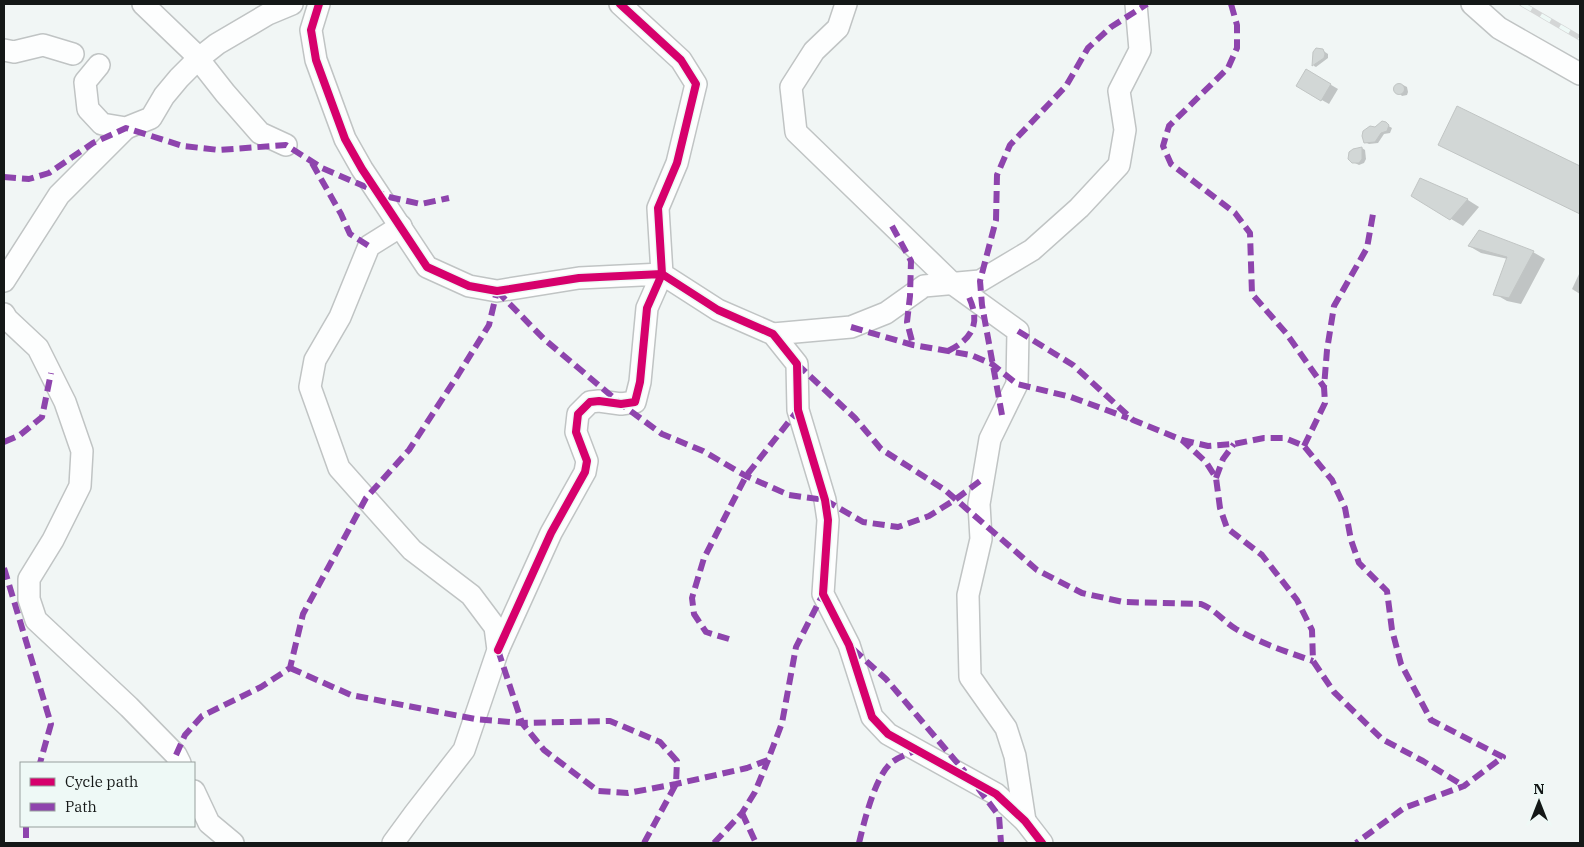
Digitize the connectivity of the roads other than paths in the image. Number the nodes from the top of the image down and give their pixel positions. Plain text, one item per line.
1 (143, 4) edge
2 (292, 4) edge
3 (319, 4) edge
4 (620, 4) edge
5 (846, 4) edge
6 (1136, 4) edge
7 (1472, 4) edge
8 (4, 50) edge
9 (74, 54) dead end
10 (198, 59) junction
11 (99, 65) dead end
12 (1580, 74) edge
13 (126, 128) junction
14 (286, 145) dead end
15 (401, 226) junction
16 (662, 274) junction
17 (4, 281) edge
18 (953, 284) junction
19 (4, 314) edge
20 (772, 334) junction
21 (498, 650) junction
22 (180, 762) edge
23 (195, 793) edge
24 (1025, 821) junction
25 (233, 843) edge
26 (393, 843) edge
27 (1042, 843) edge

1 - 10 street
2 - 10 street
3 - 15 street
4 - 16 street
5 - 18 street
6 - 18 street
7 - 12 street
8 - 9 street
10 - 13 street
10 - 14 street
11 - 13 street
13 - 17 street
15 - 16 street
15 - 21 street
16 - 20 street
16 - 21 street
18 - 20 street
18 - 24 street
19 - 22 street
20 - 24 street
21 - 26 street
23 - 25 street
24 - 27 street

